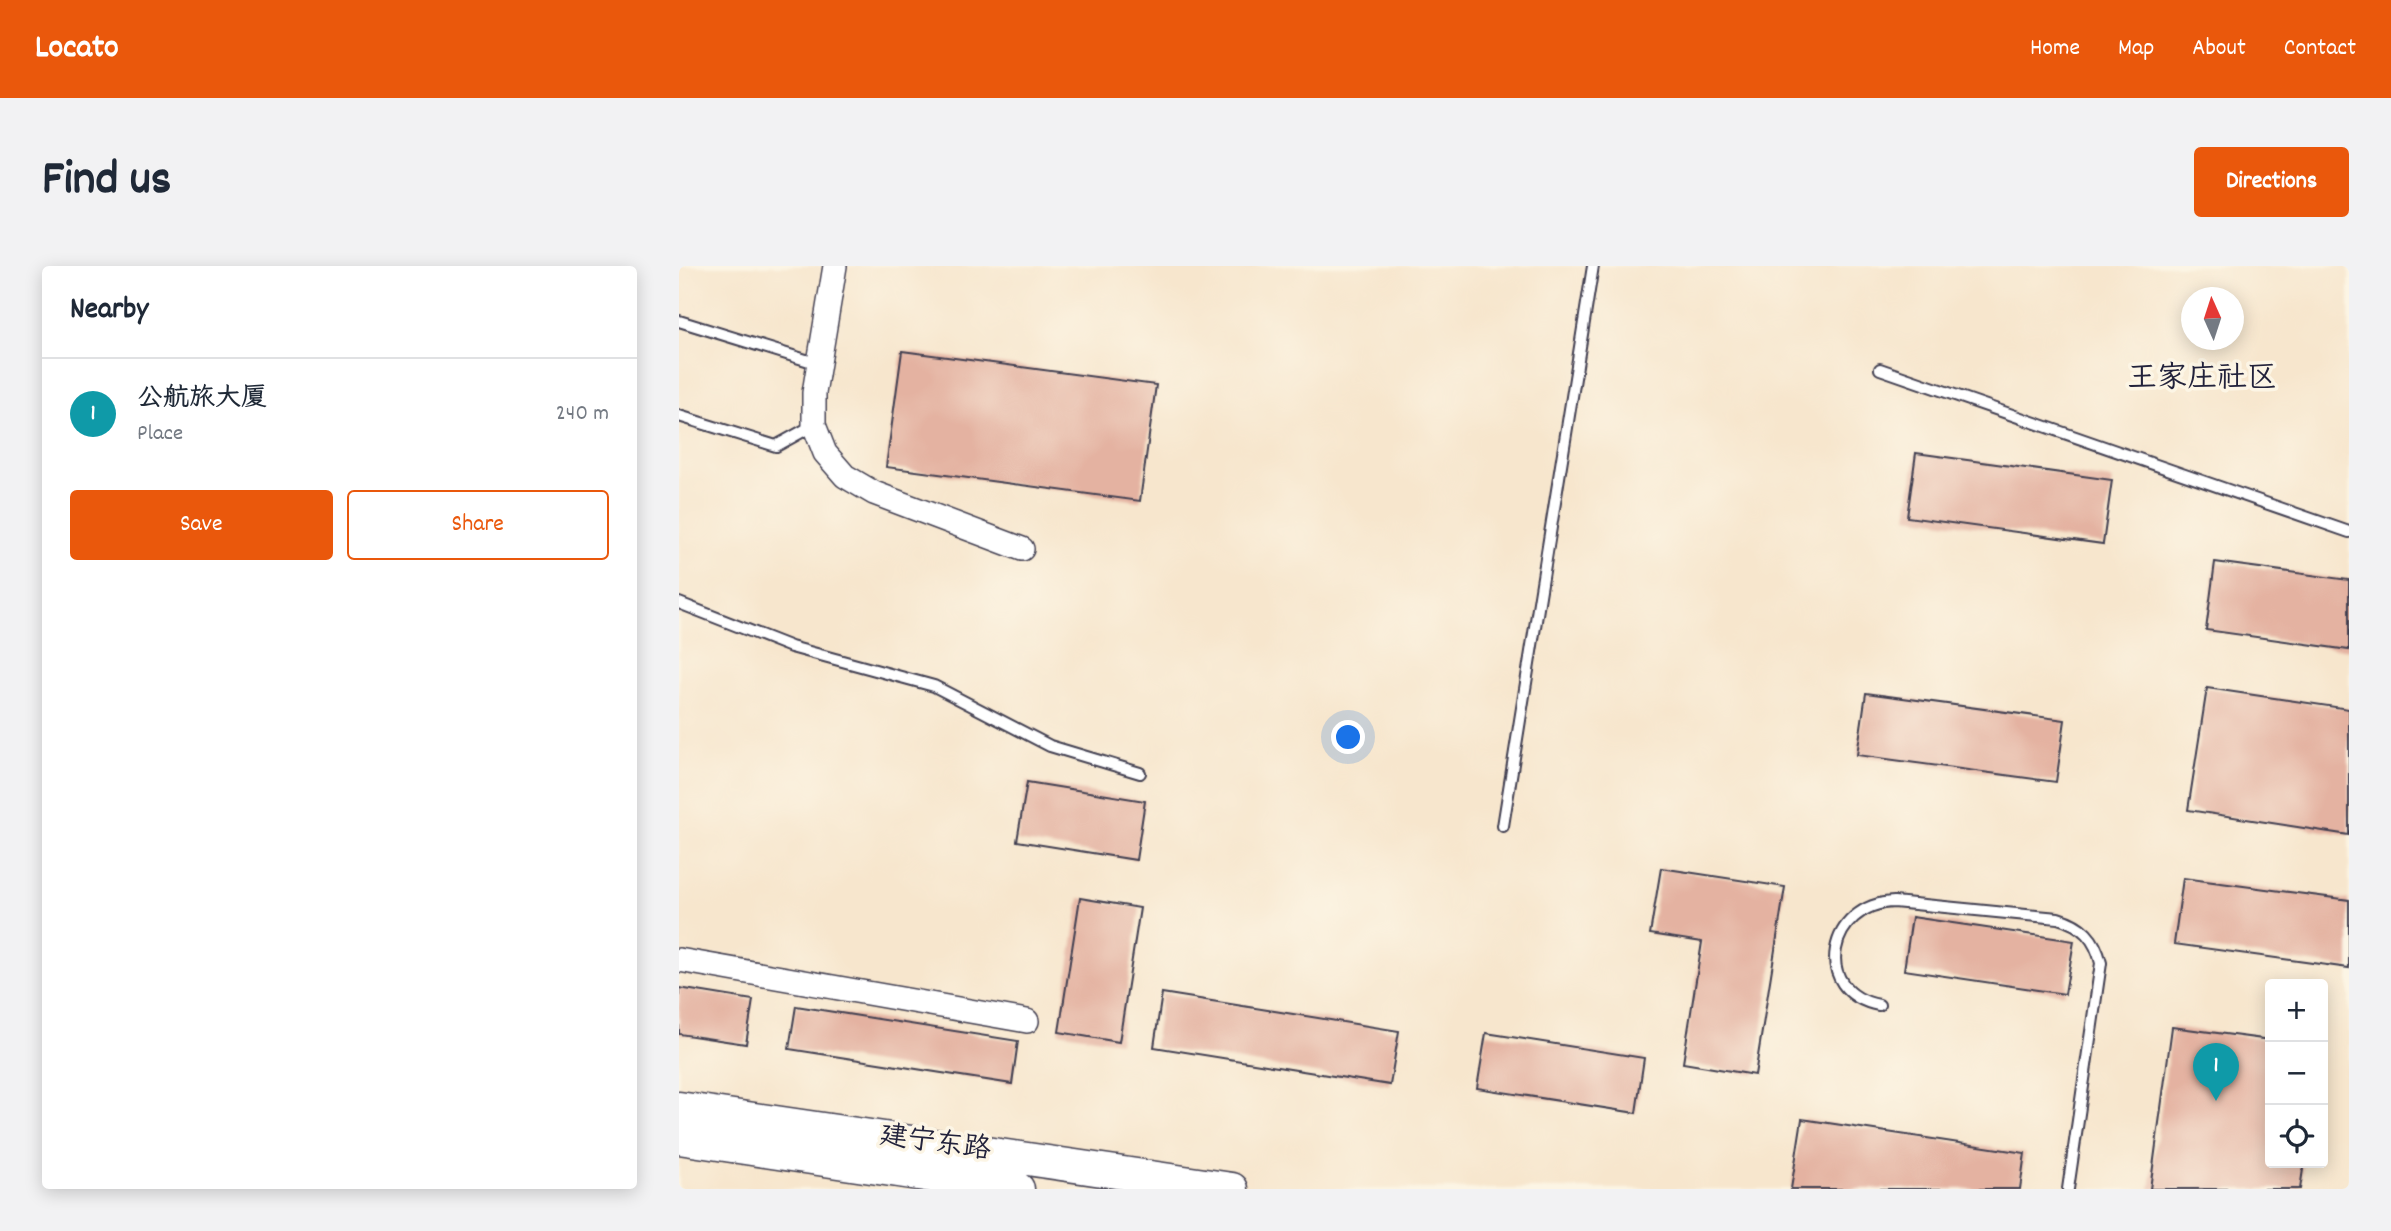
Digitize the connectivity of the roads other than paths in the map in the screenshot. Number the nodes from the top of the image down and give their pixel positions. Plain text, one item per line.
1 (835, 266) edge
2 (1593, 266) edge
3 (679, 321) edge
4 (819, 364) junction
5 (1880, 369) dead end
6 (679, 416) edge
7 (814, 425) junction
8 (2349, 532) edge
9 (1022, 549) dead end
10 (679, 603) edge
11 (1140, 773) dead end
12 (1503, 826) dead end
13 (679, 960) edge
14 (1879, 1005) dead end
15 (1027, 1021) dead end
16 (679, 1108) edge
17 (679, 1138) edge
18 (1018, 1189) edge
19 (1232, 1189) edge
20 (2068, 1189) edge

1 - 4 street
2 - 12 lane
3 - 4 lane
4 - 7 street
5 - 8 lane
6 - 7 lane
7 - 9 street
10 - 11 lane
13 - 15 street
14 - 20 lane
16 - 19 main road, 建宁东路
17 - 18 main road, 建宁东路

